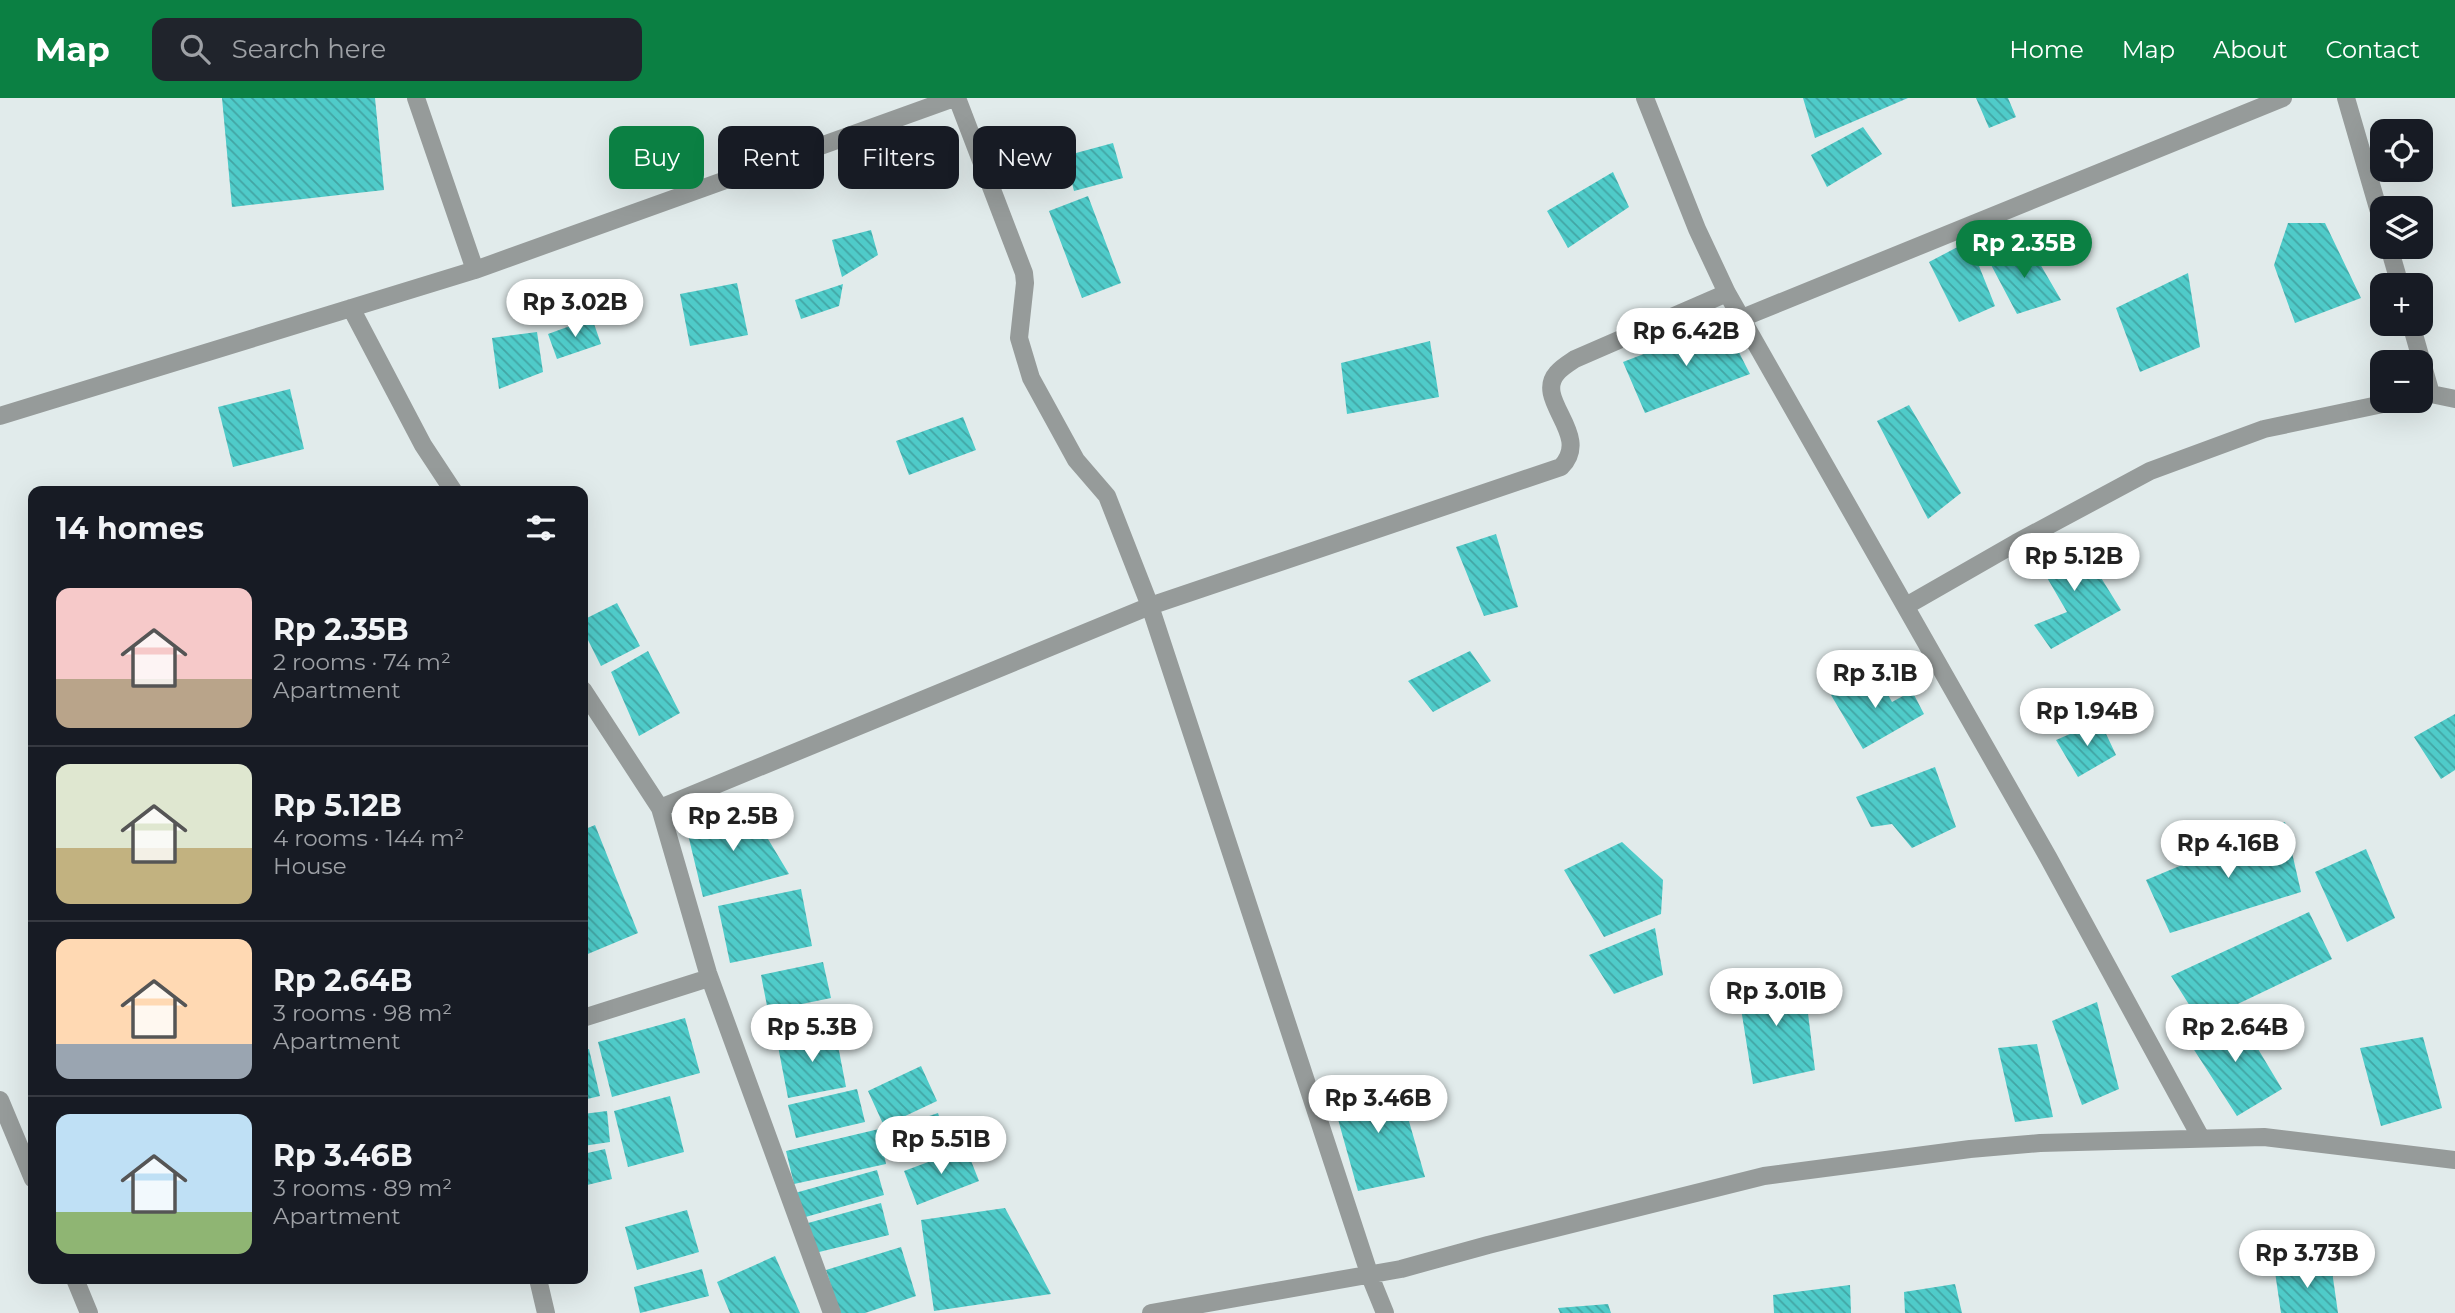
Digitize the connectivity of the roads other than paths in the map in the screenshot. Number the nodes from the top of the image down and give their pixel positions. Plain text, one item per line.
1 (416, 98) edge
2 (956, 98) edge
3 (1645, 98) edge
4 (2283, 98) edge
5 (2346, 98) edge
6 (2374, 196) edge
7 (475, 270) junction
8 (1727, 293) junction
9 (351, 308) junction
10 (1742, 318) junction
11 (2433, 396) edge
12 (2455, 399) edge
13 (2370, 407) edge
14 (0, 416) edge
15 (450, 486) edge
16 (1150, 606) junction
17 (1906, 606) junction
18 (588, 698) edge
19 (660, 808) junction
20 (709, 978) junction
21 (588, 1016) edge
22 (0, 1100) edge
23 (2201, 1138) junction
24 (2455, 1160) edge
25 (28, 1167) edge
26 (1370, 1276) junction
27 (77, 1284) edge
28 (539, 1284) edge
29 (89, 1313) edge
30 (546, 1313) edge
31 (832, 1313) edge
32 (1151, 1313) edge
33 (1385, 1313) edge

1 - 7 street
2 - 7 street
2 - 16 street
3 - 8 street
4 - 10 street
5 - 6 street
7 - 9 street
8 - 10 street
8 - 16 street
9 - 14 street
9 - 15 street
10 - 17 street
11 - 12 street
13 - 17 street
16 - 19 street
16 - 26 street
17 - 23 street
18 - 19 street
19 - 20 street
20 - 21 street
20 - 31 street
22 - 25 street
23 - 24 street
23 - 26 street
26 - 32 street
26 - 33 street
27 - 29 street
28 - 30 street

